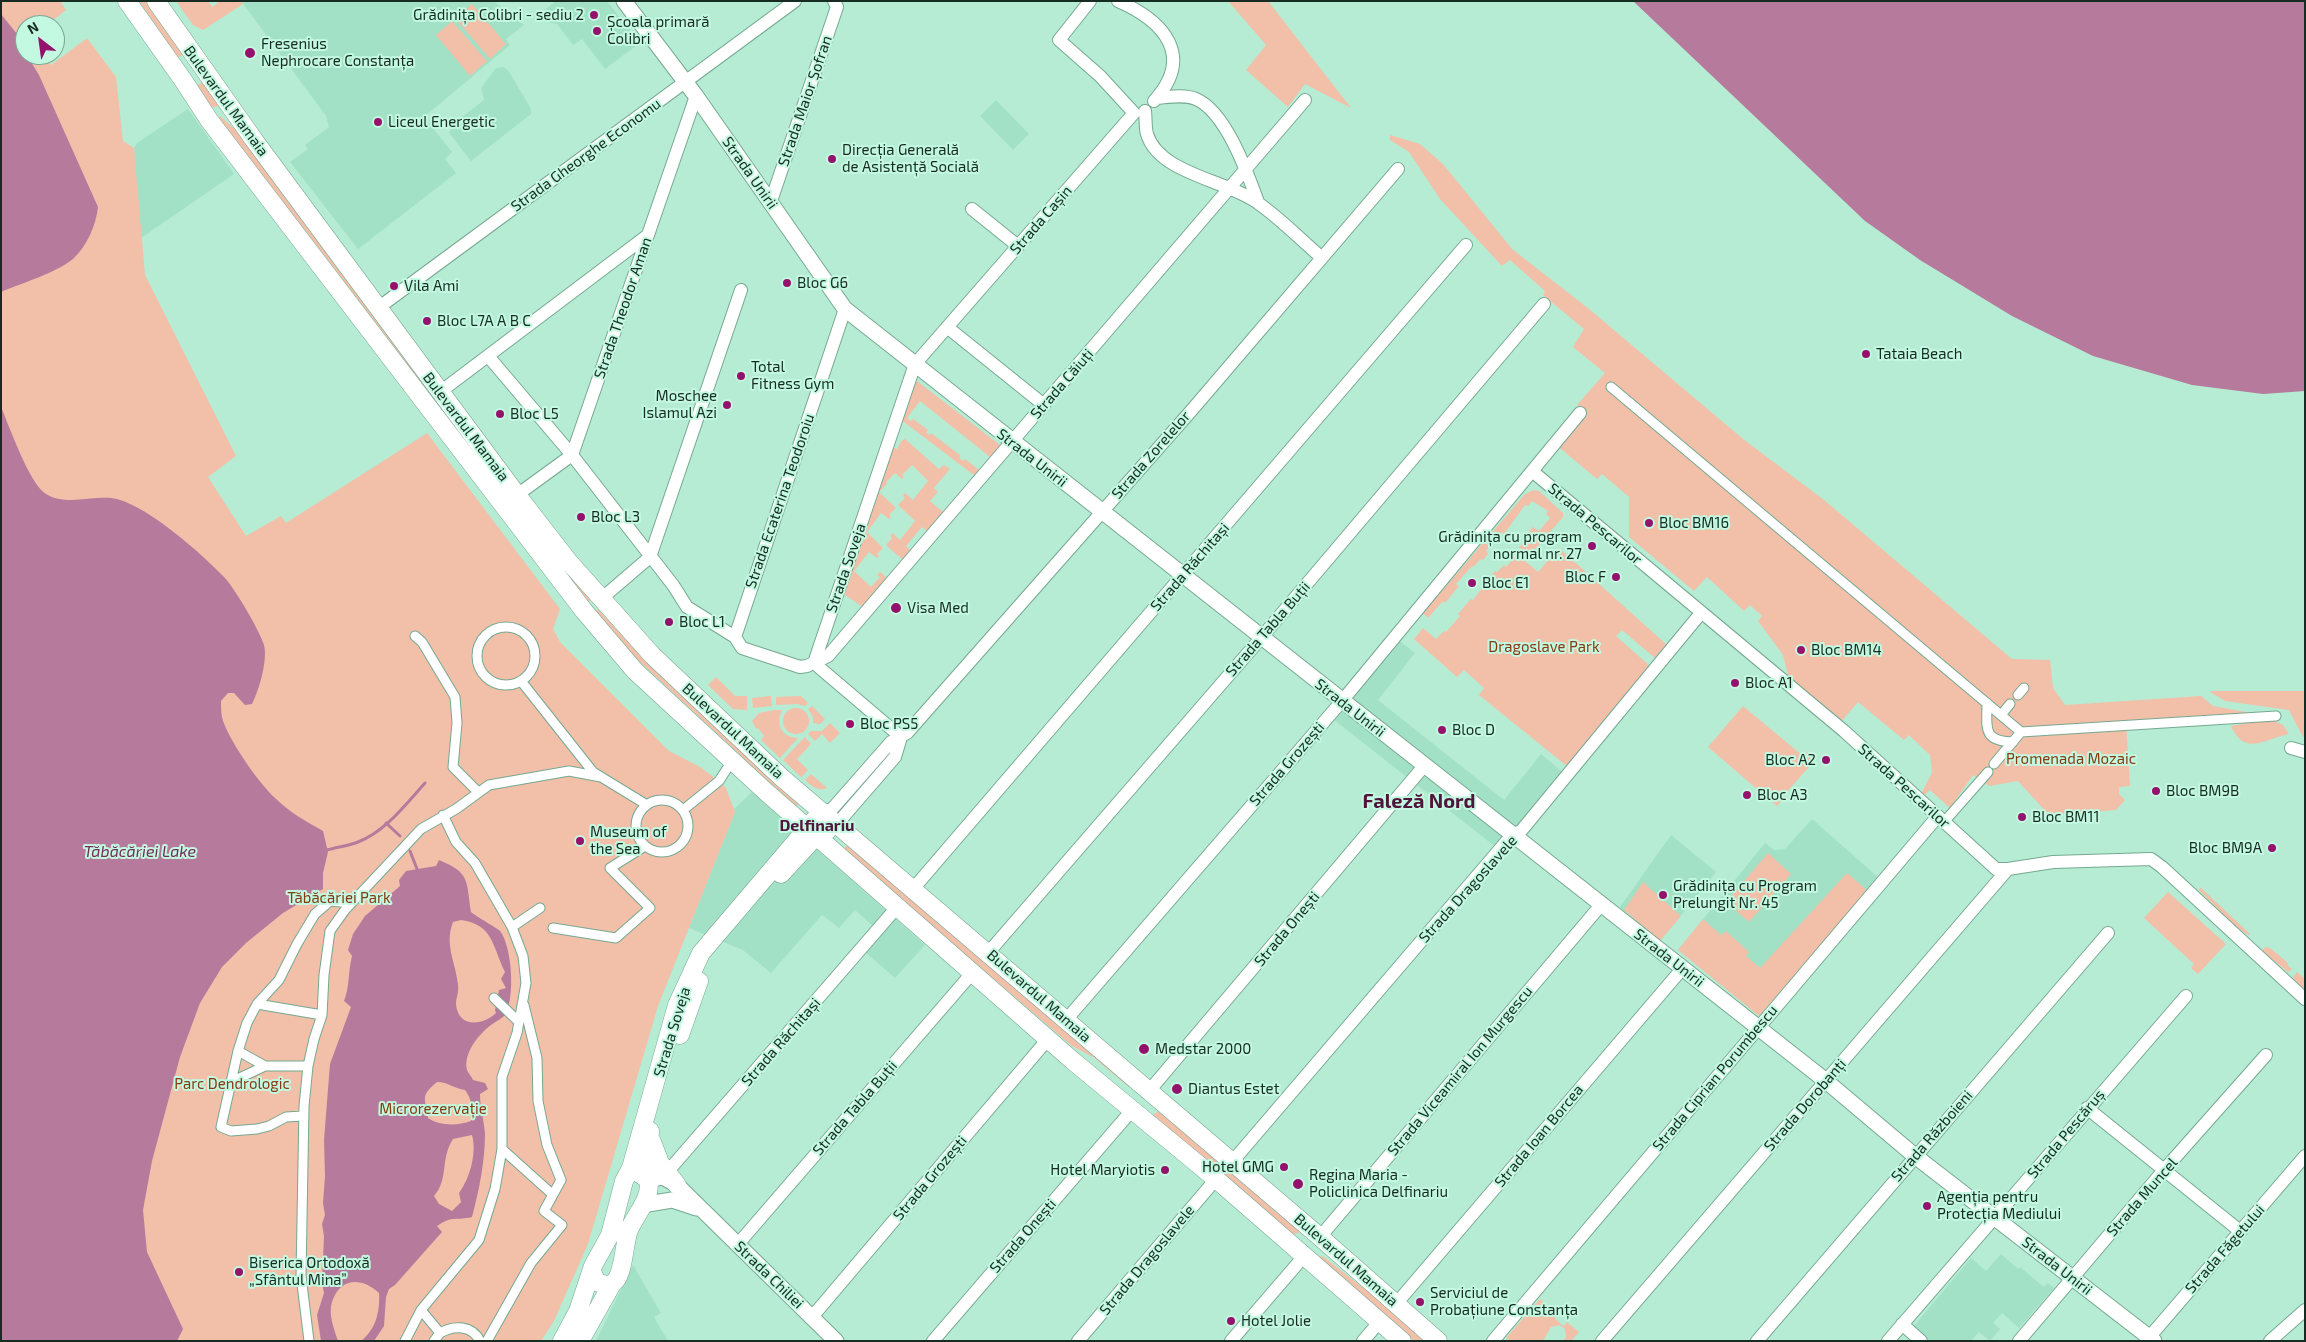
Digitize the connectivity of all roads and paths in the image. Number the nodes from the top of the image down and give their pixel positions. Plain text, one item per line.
1 (127, 1) edge
2 (156, 1) edge
3 (624, 1) edge
4 (795, 1) edge
5 (834, 1) edge
6 (1118, 1) edge
7 (1088, 2) edge
8 (686, 82) junction
9 (696, 96) junction
10 (1157, 98) junction
11 (1305, 100) dead end
12 (1139, 112) junction
13 (209, 120) junction
14 (254, 140) junction
15 (1398, 169) dead end
16 (1247, 170) junction
17 (1231, 188) junction
18 (771, 202) junction
19 (1258, 202) junction
20 (972, 209) dead end
21 (648, 235) junction
22 (1466, 245) dead end
23 (1018, 246) junction
24 (1322, 258) junction
25 (740, 290) dead end
26 (1544, 304) dead end
27 (378, 308) junction
28 (845, 309) junction
29 (947, 327) junction
30 (488, 356) junction
31 (915, 364) junction
32 (1611, 387) dead end
33 (440, 392) junction
34 (1044, 405) junction
35 (1580, 413) dead end
36 (1012, 442) junction
37 (572, 455) junction
38 (1532, 471) junction
39 (517, 495) junction
40 (1101, 512) junction
41 (650, 557) junction
42 (1182, 576) junction
43 (602, 599) junction
44 (1701, 612) junction
45 (415, 636) dead end
46 (735, 637) junction
47 (1261, 638) junction
48 (814, 663) junction
49 (521, 681) junction
50 (1342, 701) junction
51 (1987, 703) junction
52 (2010, 704) dead end
53 (2001, 715) junction
54 (2276, 716) dead end
55 (2022, 732) junction
56 (901, 737) junction
57 (2013, 742) junction
58 (2291, 748) dead end
59 (2305, 752) edge
60 (732, 761) junction
61 (1994, 764) dead end
62 (1424, 766) junction
63 (1988, 772) dead end
64 (601, 777) junction
65 (478, 792) junction
66 (647, 805) junction
67 (683, 810) junction
68 (443, 815) junction
69 (830, 819) junction
70 (1941, 819) junction
71 (812, 831) junction
72 (1512, 835) junction
73 (645, 846) junction
74 (2008, 869) junction
75 (913, 889) junction
76 (351, 903) junction
77 (1601, 905) junction
78 (898, 906) junction
79 (540, 908) dead end
80 (512, 927) junction
81 (553, 928) dead end
82 (2108, 933) dead end
83 (988, 953) junction
84 (1682, 969) junction
85 (973, 972) junction
86 (2186, 996) dead end
87 (494, 998) dead end
88 (2305, 999) edge
89 (524, 1003) junction
90 (257, 1004) junction
91 (322, 1015) junction
92 (1066, 1020) junction
93 (519, 1022) junction
94 (1758, 1028) junction
95 (1048, 1039) junction
96 (238, 1052) junction
97 (2266, 1055) dead end
98 (1073, 1061) junction
99 (265, 1066) junction
100 (308, 1066) junction
101 (1826, 1081) junction
102 (231, 1082) junction
103 (1154, 1096) junction
104 (2087, 1108) junction
105 (1133, 1109) junction
106 (303, 1116) junction
107 (502, 1149) junction
108 (1915, 1156) junction
109 (2305, 1156) edge
110 (1232, 1162) junction
111 (2164, 1170) junction
112 (627, 1176) junction
113 (1216, 1178) junction
114 (660, 1179) junction
115 (552, 1194) junction
116 (642, 1205) junction
117 (702, 1211) junction
118 (1994, 1217) junction
119 (2240, 1231) junction
120 (1320, 1237) junction
121 (738, 1244) junction
122 (1299, 1250) junction
123 (592, 1271) junction
124 (2073, 1278) junction
125 (612, 1284) junction
126 (1375, 1285) junction
127 (1396, 1304) junction
128 (421, 1310) junction
129 (2305, 1310) edge
130 (812, 1317) junction
131 (1380, 1321) junction
132 (1902, 1324) junction
133 (440, 1333) junction
134 (2150, 1339) edge
135 (309, 1341) edge
136 (405, 1341) edge
137 (434, 1341) edge
138 (480, 1341) edge
139 (487, 1341) edge
140 (562, 1341) edge
141 (580, 1341) edge
142 (836, 1341) edge
143 (933, 1341) edge
144 (1078, 1341) edge
145 (1231, 1341) edge
146 (1363, 1341) edge
147 (1402, 1341) edge
148 (1438, 1341) edge
149 (1493, 1341) edge
150 (1602, 1341) edge
151 (1757, 1341) edge
152 (1888, 1341) edge
153 (1921, 1341) edge
154 (2019, 1341) edge
155 (2270, 1341) edge

1 - 13 main road, Bulevardul Mamaia
2 - 14 main road, Bulevardul Mamaia
3 - 8 street, Strada Unirii
4 - 8 street, Strada Gheorghe Economu
5 - 18 street, Strada Maior Șofran
6 - 10 street
7 - 12 street
8 - 9 street, Strada Unirii
8 - 27 street, Strada Gheorghe Economu
9 - 18 street, Strada Unirii
9 - 21 street, Strada Theodor Aman
10 - 12 street, Strada Cașin
10 - 16 street
11 - 16 street, Strada Căiuți
12 - 17 street
12 - 23 street, Strada Cașin
13 - 14 main road
13 - 60 main road, Bulevardul Mamaia
14 - 27 main road, Bulevardul Mamaia
15 - 24 street, Strada Zorelelor
16 - 17 street, Strada Căiuți
16 - 19 street
17 - 19 street
17 - 34 street, Strada Căiuți
18 - 28 street, Strada Unirii
19 - 24 street
20 - 23 street
21 - 30 street
21 - 37 street, Strada Theodor Aman
22 - 42 street, Strada Răchitași
23 - 29 street, Strada Cașin
24 - 40 street, Strada Zorelelor
25 - 41 street
26 - 47 street, Strada Tabla Buții
27 - 33 main road, Bulevardul Mamaia
28 - 31 street, Strada Unirii
28 - 46 street, Strada Ecaterina Teodoroiu
29 - 31 street, Strada Cașin
29 - 34 street
30 - 33 street
30 - 37 street
31 - 36 street, Strada Unirii
31 - 48 street, Strada Soveja
32 - 51 street
33 - 39 main road, Bulevardul Mamaia
34 - 36 street, Strada Căiuți
35 - 38 street, Strada Grozești
36 - 40 street, Strada Unirii
36 - 48 street, Strada Căiuți
37 - 39 street
37 - 41 street
38 - 44 street, Strada Pescarilor
38 - 50 street, Strada Grozești
39 - 43 main road, Bulevardul Mamaia
40 - 42 street, Strada Unirii
40 - 56 street, Strada Zorelelor
41 - 43 street
41 - 46 street
42 - 47 street, Strada Unirii
42 - 75 street, Strada Răchitași
43 - 69 main road, Bulevardul Mamaia
44 - 70 street, Strada Pescarilor
44 - 72 street, Strada Dragoslavele
45 - 65 street
46 - 48 street
47 - 50 street, Strada Unirii
47 - 83 street, Strada Tabla Buții
48 - 56 street
49 - 49 street
49 - 64 street
50 - 62 street, Strada Unirii
50 - 92 street, Strada Grozești
51 - 53 street
51 - 57 street
52 - 53 street
53 - 55 street
54 - 55 street
55 - 57 street
56 - 69 street, Strada Zorelelor
57 - 61 street
58 - 59 street
60 - 67 street
60 - 71 main road, Bulevardul Mamaia
62 - 72 street, Strada Unirii
62 - 103 street, Strada Onești
63 - 70 street
64 - 65 street
64 - 66 street
65 - 68 street
66 - 67 street
66 - 73 street
67 - 73 street
68 - 76 street
68 - 80 street
69 - 71 main road, Strada Soveja
69 - 75 main road, Bulevardul Mamaia
70 - 74 street, Strada Pescarilor
70 - 94 street, Strada Ciprian Porumbescu
71 - 78 main road, Bulevardul Mamaia
71 - 112 main road, Strada Soveja
71 - 114 main road, Strada Soveja
72 - 77 street, Strada Unirii
72 - 110 street, Strada Dragoslavele
73 - 81 street
74 - 88 street
74 - 101 street, Strada Dorobanți
75 - 83 main road, Bulevardul Mamaia
76 - 90 street
76 - 91 street
77 - 84 street, Strada Unirii
77 - 120 street, Strada Viceamiral Ion Murgescu
78 - 85 main road, Bulevardul Mamaia
78 - 114 street, Strada Răchitași
79 - 80 street
80 - 89 street
82 - 108 street, Strada Războieni
83 - 92 main road, Bulevardul Mamaia
84 - 94 street, Strada Unirii
84 - 127 street, Strada Ioan Borcea
85 - 95 main road, Bulevardul Mamaia
85 - 121 street, Strada Tabla Buții
86 - 104 street, Strada Pescăruș
87 - 93 street
89 - 93 street
89 - 115 street
90 - 91 street
90 - 96 street
91 - 100 street
92 - 103 main road, Bulevardul Mamaia
93 - 107 street
94 - 101 street, Strada Unirii
94 - 149 street, Strada Ciprian Porumbescu
95 - 98 main road, Bulevardul Mamaia
95 - 130 street, Strada Grozești
96 - 99 street
96 - 102 street
97 - 111 street, Strada Muncel
98 - 103 main road
98 - 105 main road, Bulevardul Mamaia
99 - 100 street
99 - 102 street
100 - 106 street
101 - 108 street, Strada Unirii
101 - 150 street, Strada Dorobanți
102 - 106 street
103 - 110 main road, Bulevardul Mamaia
104 - 111 street
104 - 118 street, Strada Pescăruș
105 - 113 main road, Bulevardul Mamaia
105 - 143 street, Strada Onești
106 - 135 street
107 - 115 street
107 - 128 street
108 - 118 street, Strada Unirii
108 - 151 street, Strada Războieni
109 - 119 street, Strada Făgetului
110 - 120 main road, Bulevardul Mamaia
111 - 119 street
111 - 124 street, Strada Muncel
112 - 114 main road
112 - 123 main road, Strada Soveja
113 - 122 main road, Bulevardul Mamaia
113 - 144 street, Strada Dragoslavele
114 - 116 main road, Strada Soveja
114 - 117 street, Strada Chiliei
115 - 139 street
116 - 117 street, Strada Chiliei
116 - 125 main road, Strada Soveja
117 - 121 street, Strada Chiliei
118 - 124 street, Strada Unirii
118 - 132 street, Strada Pescăruș
119 - 134 street, Strada Făgetului
120 - 126 main road, Bulevardul Mamaia
121 - 130 street, Strada Chiliei
122 - 126 main road
122 - 131 main road, Bulevardul Mamaia
122 - 145 street
123 - 125 main road
123 - 140 main road
124 - 134 street, Strada Unirii
124 - 154 street, Strada Muncel
125 - 141 main road
126 - 127 main road, Bulevardul Mamaia
127 - 148 main road, Bulevardul Mamaia
128 - 133 street
128 - 136 street
129 - 155 street
130 - 142 street, Strada Chiliei
131 - 146 street
131 - 147 main road, Bulevardul Mamaia
132 - 152 street, Strada Pescăruș
132 - 153 street
133 - 137 street
133 - 138 street

